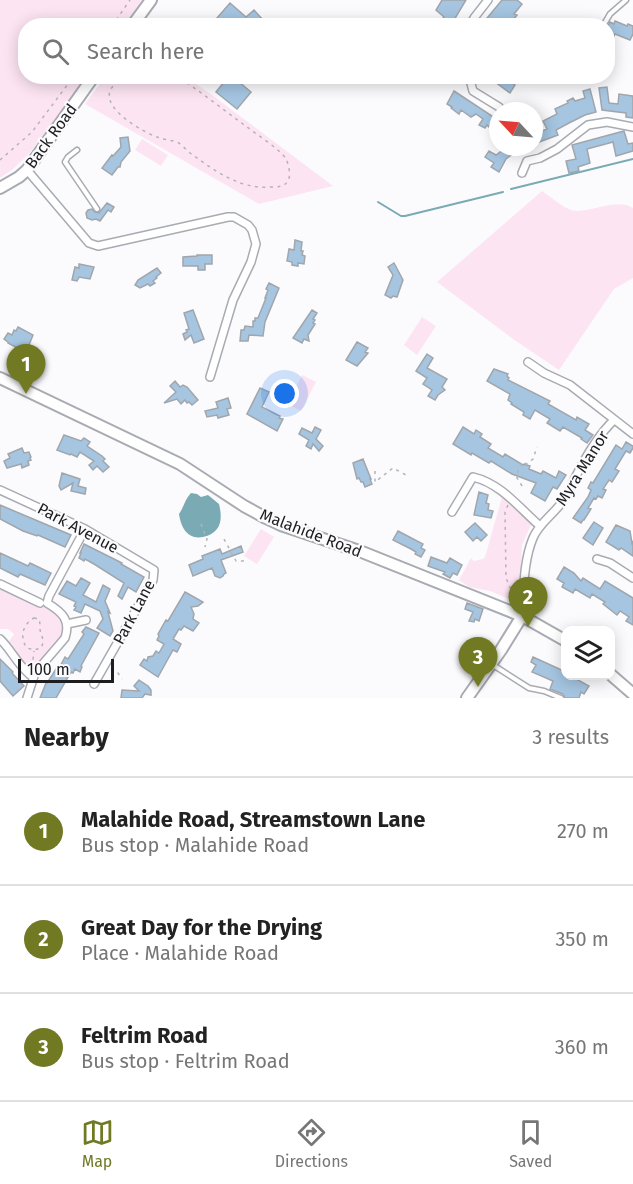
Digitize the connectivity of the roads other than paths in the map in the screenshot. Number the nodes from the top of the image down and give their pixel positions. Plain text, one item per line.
1 (151, 0) edge
2 (488, 0) edge
3 (626, 0) edge
4 (138, 18) edge
5 (474, 18) edge
6 (608, 18) edge
7 (88, 84) edge
8 (471, 84) edge
9 (491, 102) edge
10 (633, 127) edge
11 (77, 150) dead end
12 (27, 170) junction
13 (522, 172) dead end
14 (0, 188) edge
15 (97, 209) dead end
16 (528, 362) dead end
17 (210, 377) dead end
18 (0, 378) edge
19 (614, 420) junction
20 (633, 434) edge
21 (0, 490) edge
22 (452, 512) dead end
23 (540, 526) junction
24 (86, 529) junction
25 (597, 559) dead end
26 (154, 570) joint
27 (633, 578) edge
28 (0, 584) edge
29 (40, 603) dead end
30 (522, 616) junction
31 (86, 620) dead end
32 (67, 624) junction
33 (11, 636) dead end
34 (561, 638) edge
35 (2, 641) edge
36 (491, 663) junction
37 (33, 677) junction
38 (615, 678) edge
39 (94, 684) dead end
40 (633, 694) edge
41 (27, 698) edge
42 (467, 698) edge
43 (561, 698) edge

1 - 4 main road
2 - 5 street
3 - 6 lane
7 - 12 main road, Back Road
8 - 9 street
10 - 13 street
11 - 15 lane
12 - 14 main road, Back Road
12 - 17 street
16 - 19 street
18 - 30 main road, Malahide Road
19 - 20 street
19 - 23 street, Myra Manor
21 - 24 street, Park Avenue
22 - 23 street
23 - 30 street, Myra Manor
24 - 26 street, Park Avenue
24 - 32 street
25 - 27 street
26 - 39 street, Park Lane
28 - 29 street
30 - 34 main road, Malahide Road
30 - 36 main road
31 - 32 street
32 - 37 street
33 - 35 street
35 - 37 street
36 - 42 main road
36 - 43 lane
37 - 41 street
38 - 40 main road

